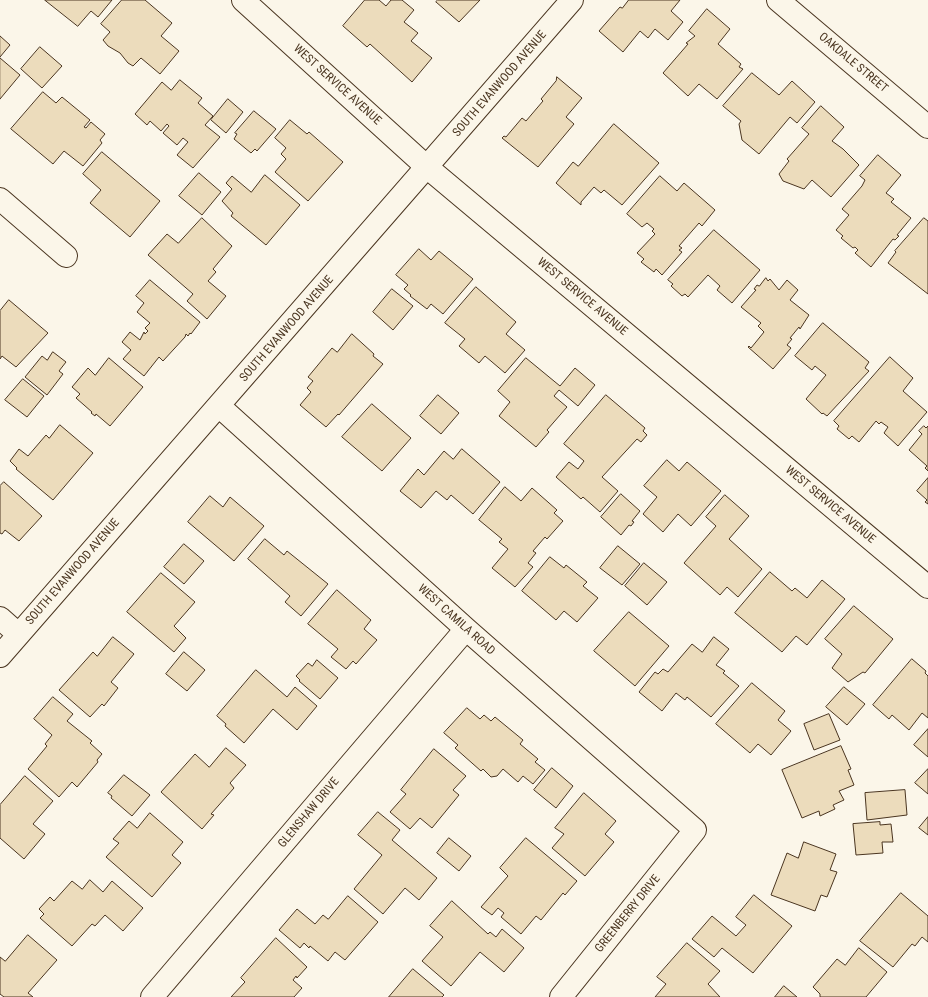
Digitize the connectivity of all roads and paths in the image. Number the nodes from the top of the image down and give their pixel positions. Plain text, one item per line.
1 (243, 0) edge
2 (572, 0) edge
3 (778, 0) edge
4 (928, 127) edge
5 (428, 168) junction
6 (0, 199) edge
7 (66, 256) dead end
8 (219, 406) junction
9 (928, 587) edge
10 (0, 618) edge
11 (466, 629) junction
12 (18, 634) junction
13 (0, 656) edge
14 (695, 830) joint
15 (152, 997) edge
16 (561, 997) edge

1 - 5 street, WEST SERVICE AVENUE
2 - 5 street, SOUTH EVANWOOD AVENUE
3 - 4 street, OAKDALE STREET
5 - 8 street, SOUTH EVANWOOD AVENUE
5 - 9 street, WEST SERVICE AVENUE
6 - 7 street
8 - 11 street, WEST CAMILA ROAD
8 - 12 street, SOUTH EVANWOOD AVENUE
10 - 12 street
11 - 14 street, WEST CAMILA ROAD
11 - 15 street, GLENSHAW DRIVE
12 - 13 street, SOUTH EVANWOOD AVENUE
14 - 16 street, GREENBERRY DRIVE

